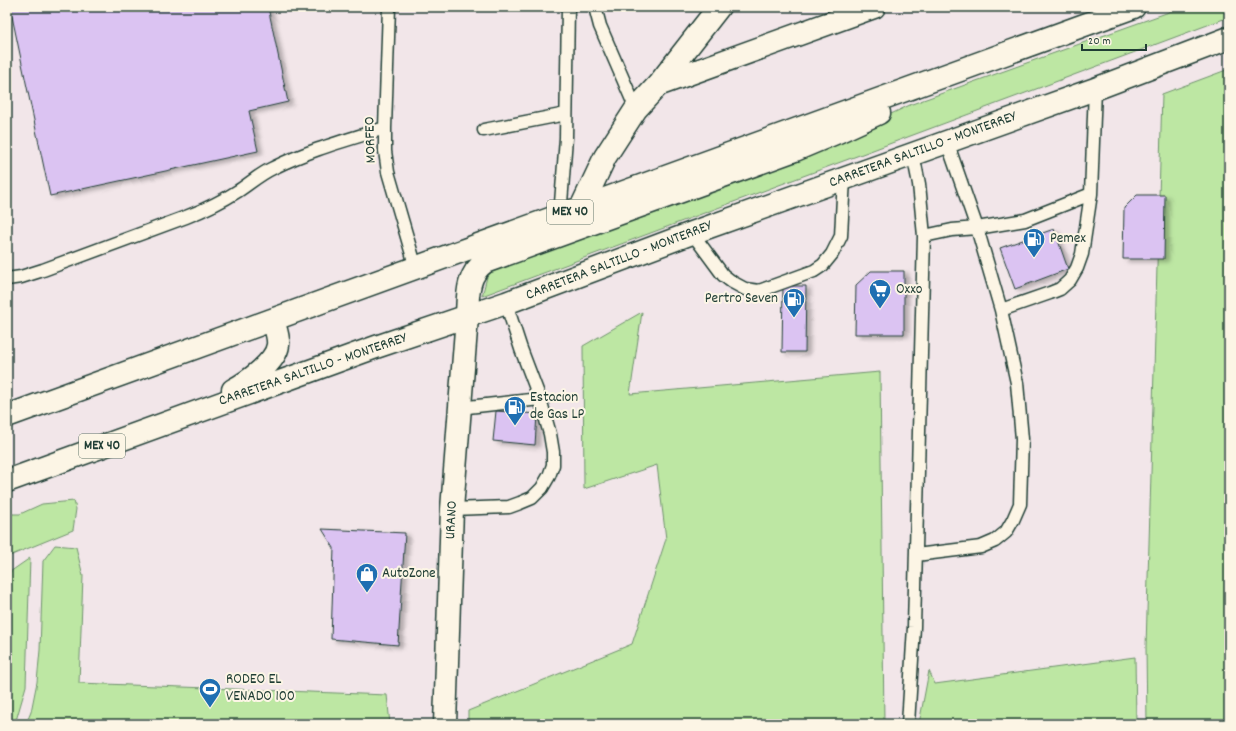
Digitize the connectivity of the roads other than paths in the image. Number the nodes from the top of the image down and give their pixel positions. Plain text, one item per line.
1 (389, 7) edge
2 (568, 7) edge
3 (596, 7) edge
4 (719, 7) edge
5 (874, 7) edge
6 (1134, 7) edge
7 (1229, 38) edge
8 (933, 79) junction
9 (658, 85) junction
10 (1095, 89) junction
11 (636, 109) junction
12 (566, 114) junction
13 (384, 128) junction
14 (484, 130) dead end
15 (947, 142) junction
16 (913, 154) junction
17 (844, 178) junction
18 (1091, 194) junction
19 (581, 208) junction
20 (567, 222) junction
21 (977, 228) junction
22 (692, 233) junction
23 (924, 236) junction
24 (416, 268) junction
25 (7, 279) edge
26 (506, 303) junction
27 (1001, 310) junction
28 (467, 317) junction
29 (273, 320) junction
30 (540, 399) junction
31 (459, 408) junction
32 (198, 411) junction
33 (7, 416) edge
34 (7, 481) edge
35 (452, 509) junction
36 (916, 555) junction
37 (444, 724) edge
38 (908, 724) edge

1 - 13 lane, MORFEO
2 - 12 lane
3 - 11 lane
4 - 9 main road
5 - 9 main road
6 - 8 main road, MEX 40
7 - 10 main road, CARRETERA SALTILLO - MONTERREY / MEX 40
8 - 19 main road, MEX 40
8 - 20 main road
9 - 11 main road
10 - 15 main road, CARRETERA SALTILLO - MONTERREY / MEX 40
10 - 18 lane
11 - 19 main road
12 - 14 lane
12 - 20 lane
13 - 24 lane, MORFEO
13 - 25 lane
15 - 16 main road, CARRETERA SALTILLO - MONTERREY / MEX 40
15 - 21 lane
16 - 17 main road, CARRETERA SALTILLO - MONTERREY / MEX 40
16 - 23 lane
17 - 22 main road, CARRETERA SALTILLO - MONTERREY / MEX 40
17 - 22 lane
18 - 21 lane
18 - 27 lane
19 - 20 main road
20 - 24 main road, MEX 40
20 - 28 main road, URANO
21 - 23 lane
21 - 27 lane
22 - 26 main road, CARRETERA SALTILLO - MONTERREY / MEX 40
23 - 36 lane
24 - 29 main road, MEX 40
26 - 28 main road, CARRETERA SALTILLO - MONTERREY / MEX 40
26 - 30 lane
27 - 36 lane
28 - 31 main road, URANO
28 - 32 main road, CARRETERA SALTILLO - MONTERREY / MEX 40
29 - 32 main road
29 - 33 main road, MEX 40
30 - 31 lane
30 - 35 lane
31 - 35 main road, URANO
32 - 34 main road, CARRETERA SALTILLO - MONTERREY / MEX 40
35 - 37 main road, URANO
36 - 38 lane

